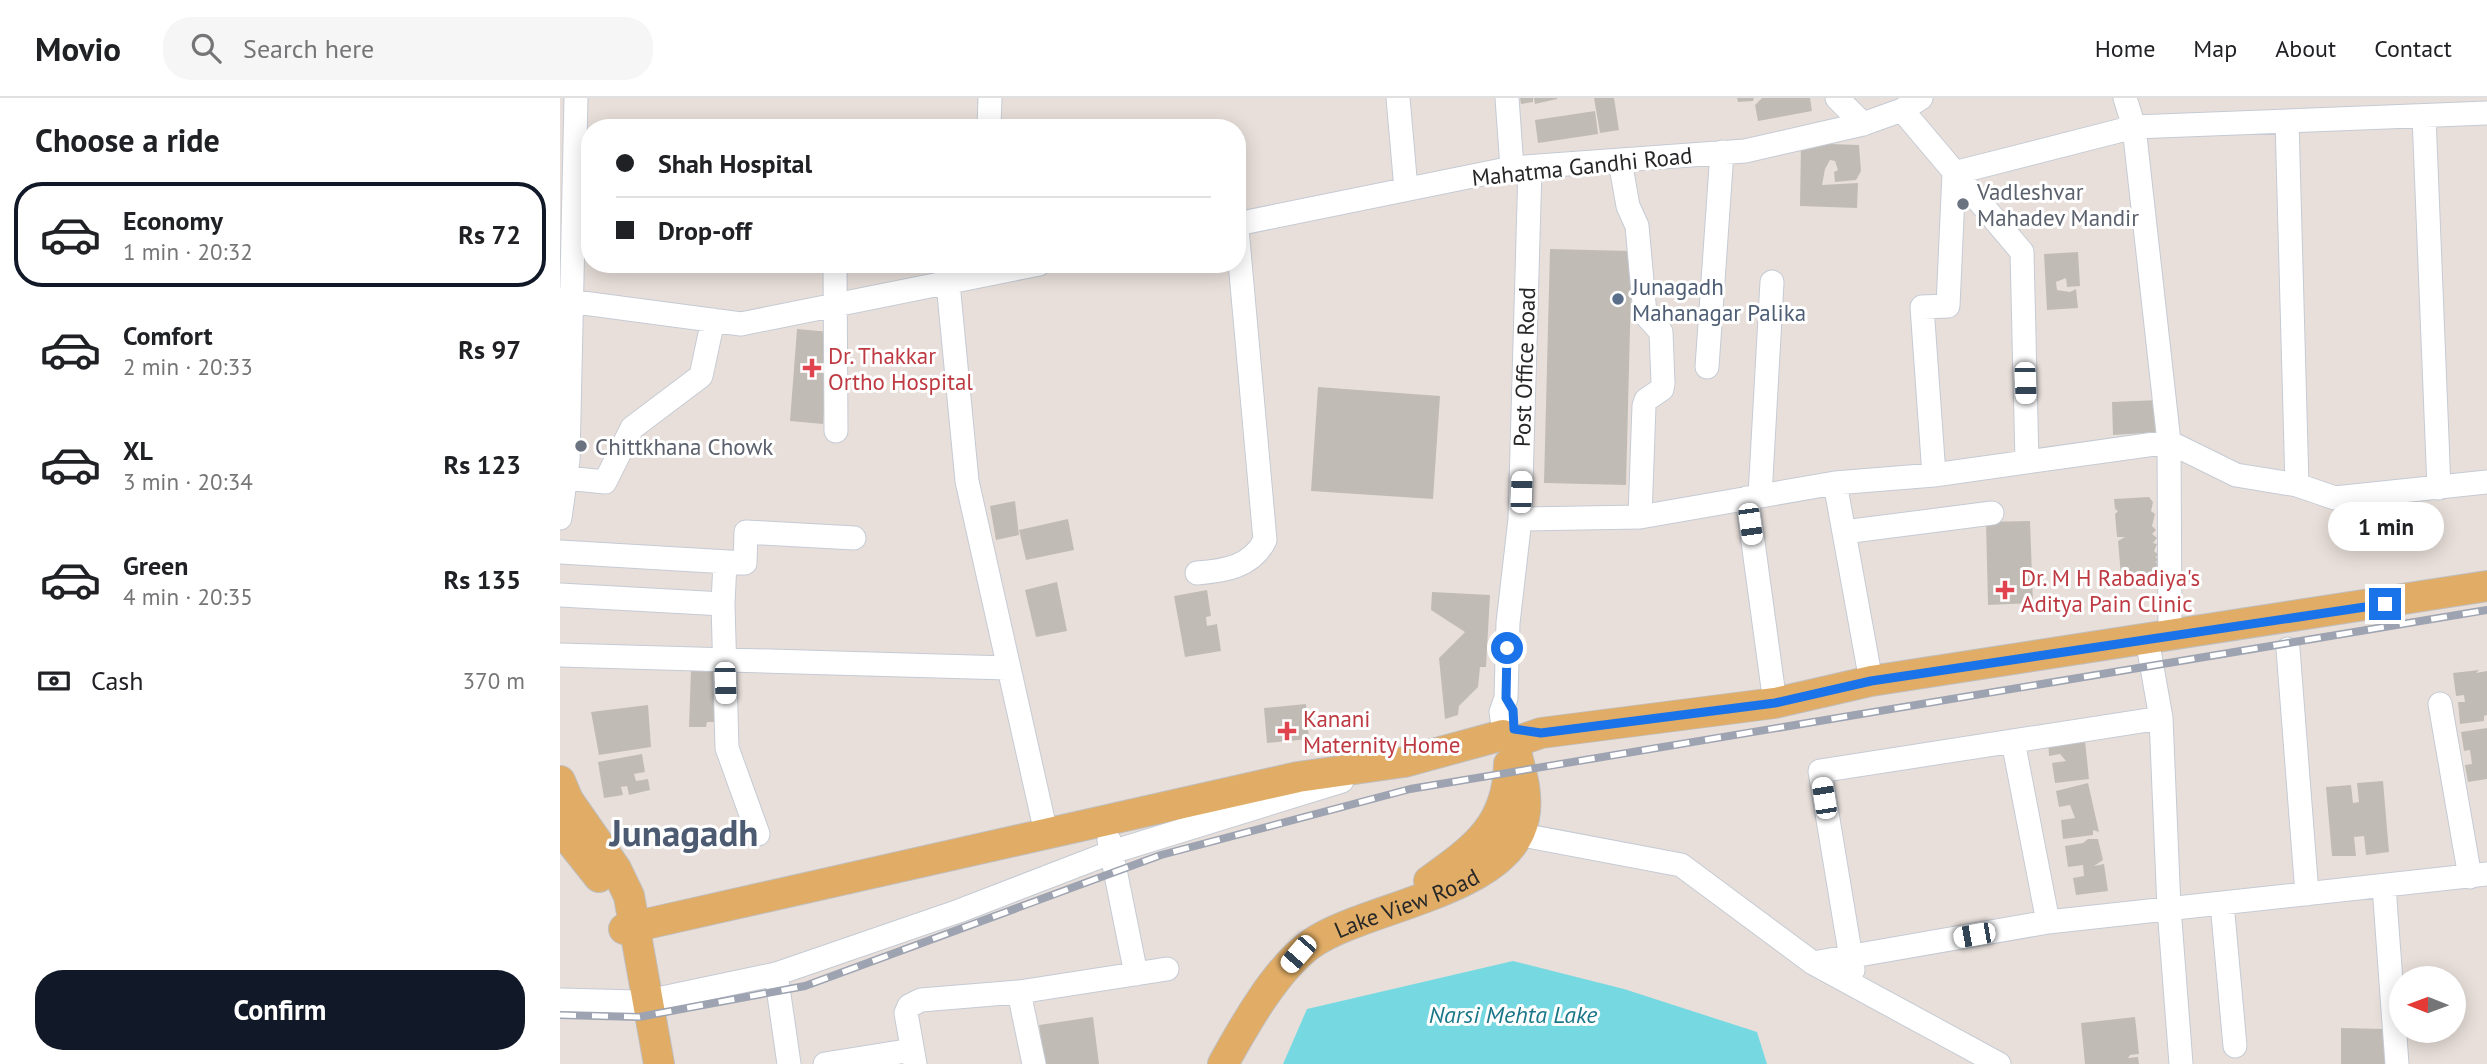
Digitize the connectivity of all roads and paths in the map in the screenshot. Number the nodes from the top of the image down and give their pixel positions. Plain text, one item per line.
1 (576, 98) edge
2 (989, 98) edge
3 (1398, 98) edge
4 (1507, 98) edge
5 (1837, 98) edge
6 (2125, 98) edge
7 (1912, 104) edge
8 (2487, 113) edge
9 (2424, 116) junction
10 (989, 119) edge
11 (2287, 121) junction
12 (1863, 124) junction
13 (2134, 127) junction
14 (1722, 152) junction
15 (576, 159) edge
16 (1620, 161) junction
17 (1521, 168) junction
18 (1954, 173) junction
19 (1406, 189) junction
20 (1246, 224) edge
21 (835, 273) edge
22 (1241, 273) edge
23 (949, 274) edge
24 (1772, 282) dead end
25 (834, 305) junction
26 (564, 306) edge
27 (713, 320) junction
28 (1707, 367) dead end
29 (836, 430) dead end
30 (2169, 442) junction
31 (2027, 462) junction
32 (1934, 475) junction
33 (566, 478) junction
34 (2487, 482) edge
35 (1835, 483) junction
36 (2297, 485) junction
37 (2439, 488) junction
38 (1753, 497) junction
39 (1992, 513) dead end
40 (1640, 517) junction
41 (560, 519) edge
42 (1520, 519) junction
43 (1844, 532) junction
44 (854, 538) dead end
45 (560, 552) edge
46 (725, 562) junction
47 (1197, 573) dead end
48 (2487, 586) edge
49 (560, 595) edge
50 (723, 604) junction
51 (2158, 638) junction
52 (2288, 649) dead end
53 (560, 655) edge
54 (724, 661) junction
55 (1007, 667) junction
56 (1871, 681) junction
57 (1775, 703) junction
58 (2440, 704) dead end
59 (2161, 718) junction
60 (1514, 739) junction
61 (2012, 741) junction
62 (1404, 762) junction
63 (560, 781) edge
64 (1105, 820) junction
65 (560, 828) edge
66 (1505, 832) junction
67 (1046, 833) junction
68 (758, 834) dead end
69 (1112, 852) junction
70 (2478, 875) edge
71 (2384, 886) junction
72 (2307, 894) junction
73 (2222, 903) junction
74 (2169, 908) junction
75 (2048, 922) junction
76 (630, 927) junction
77 (1850, 957) junction
78 (1813, 963) junction
79 (1167, 969) dead end
80 (776, 974) junction
81 (1136, 974) junction
82 (1855, 986) junction
83 (1019, 992) junction
84 (560, 1000) edge
85 (642, 1001) junction
86 (2235, 1046) dead end
87 (913, 1057) edge
88 (648, 1064) edge
89 (659, 1064) edge
90 (789, 1064) edge
91 (825, 1064) edge
92 (1034, 1064) edge
93 (1209, 1064) edge
94 (1223, 1064) edge
95 (1999, 1064) edge
96 (2181, 1064) edge
97 (2397, 1064) edge

1 - 15 street
2 - 10 street
3 - 19 street
4 - 17 street, Post Office Road
5 - 12 street
6 - 13 street
7 - 12 street, Mahatma Gandhi Road
7 - 18 street
8 - 9 street
9 - 11 street
9 - 37 street
11 - 13 street
11 - 36 street
12 - 14 street, Mahatma Gandhi Road
13 - 18 street
13 - 30 street
14 - 16 street, Mahatma Gandhi Road
14 - 28 street
15 - 26 street
16 - 17 street, Mahatma Gandhi Road
16 - 40 street
17 - 19 street, Mahatma Gandhi Road
17 - 42 street, Post Office Road
18 - 31 street
18 - 32 street
19 - 20 street, Mahatma Gandhi Road
21 - 25 street
22 - 47 street
23 - 25 street
23 - 55 street
24 - 38 street
25 - 27 street
25 - 29 street
26 - 27 street
26 - 33 street
27 - 33 street
30 - 31 street
30 - 36 street
30 - 51 street
31 - 32 street
32 - 35 street
33 - 41 street
34 - 37 street
35 - 38 street
35 - 43 street
36 - 37 street
38 - 40 street
38 - 57 street
39 - 43 street
40 - 42 street
42 - 60 street, Post Office Road
43 - 56 street
44 - 46 street
45 - 46 street
46 - 50 street
48 - 51 main road
49 - 50 street
50 - 54 street
51 - 56 main road
51 - 59 street
52 - 72 street
53 - 54 street
54 - 55 street
54 - 68 street
55 - 67 street
56 - 57 main road
57 - 60 main road
58 - 70 street
59 - 61 street
59 - 74 street
60 - 62 main road
60 - 66 main road
61 - 75 street
61 - 77 street
62 - 64 main road
62 - 69 street
63 - 76 main road
64 - 67 main road
64 - 69 street
65 - 76 main road
66 - 78 street
66 - 93 main road, Lake View Road
66 - 94 main road, Lake View Road
67 - 76 main road
69 - 80 street
69 - 81 street
70 - 71 street
71 - 72 street
71 - 97 street
72 - 73 street
73 - 74 street
73 - 86 street
74 - 75 street
74 - 96 street
75 - 77 street
76 - 85 main road
77 - 78 street
77 - 82 street
78 - 82 street
79 - 81 street
80 - 85 street
80 - 90 street
81 - 83 street
82 - 95 street
83 - 87 street
83 - 92 street
84 - 85 street
85 - 88 main road
85 - 89 main road
87 - 91 street

